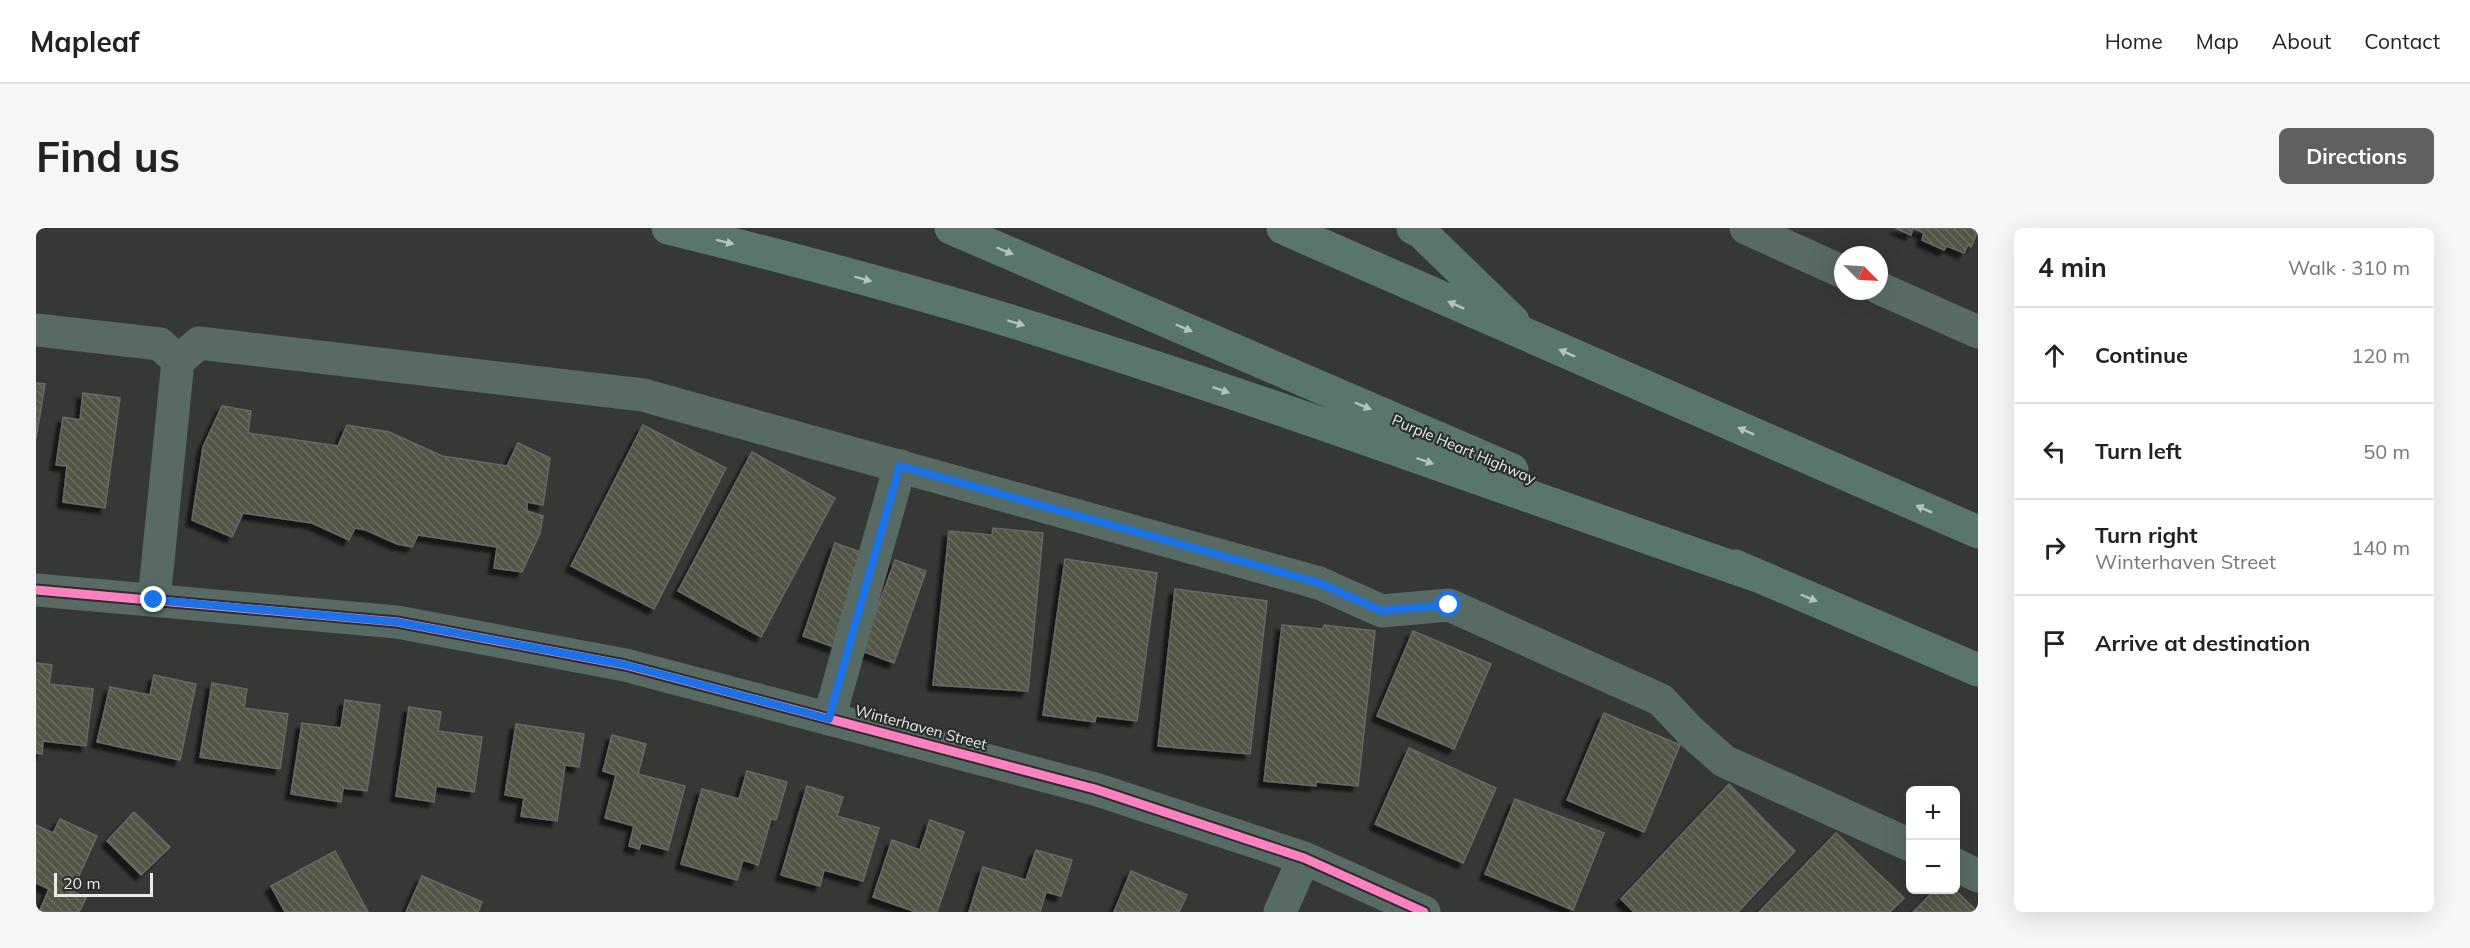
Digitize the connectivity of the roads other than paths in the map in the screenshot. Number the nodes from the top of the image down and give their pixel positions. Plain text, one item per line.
1 (668, 228) edge
2 (951, 228) edge
3 (1283, 228) edge
4 (1413, 228) edge
5 (1764, 231) edge
6 (1834, 267) edge
7 (1888, 292) edge
8 (36, 330) edge
9 (1978, 332) edge
10 (1529, 337) junction
11 (178, 360) junction
12 (900, 466) junction
13 (1978, 532) edge
14 (1755, 575) junction
15 (36, 590) edge
16 (154, 600) junction
17 (1978, 670) edge
18 (829, 719) junction
19 (1906, 843) edge
20 (1304, 858) junction
21 (1960, 867) edge
22 (1978, 876) edge
23 (1280, 912) edge
24 (1424, 912) edge

1 -> 14 highway
2 -> 14 highway, Purple Heart Highway
10 -> 3 highway
4 - 10 highway
5 - 6 street
7 - 9 street
8 - 11 street
13 -> 10 highway
11 - 12 street
11 - 16 street
12 - 18 street
12 - 19 street
14 -> 17 highway, Purple Heart Highway
15 - 16 street, Winterhaven Street
16 - 18 street, Winterhaven Street
18 - 20 street, Winterhaven Street
20 - 23 street
20 - 24 street, Winterhaven Street
21 - 22 street

